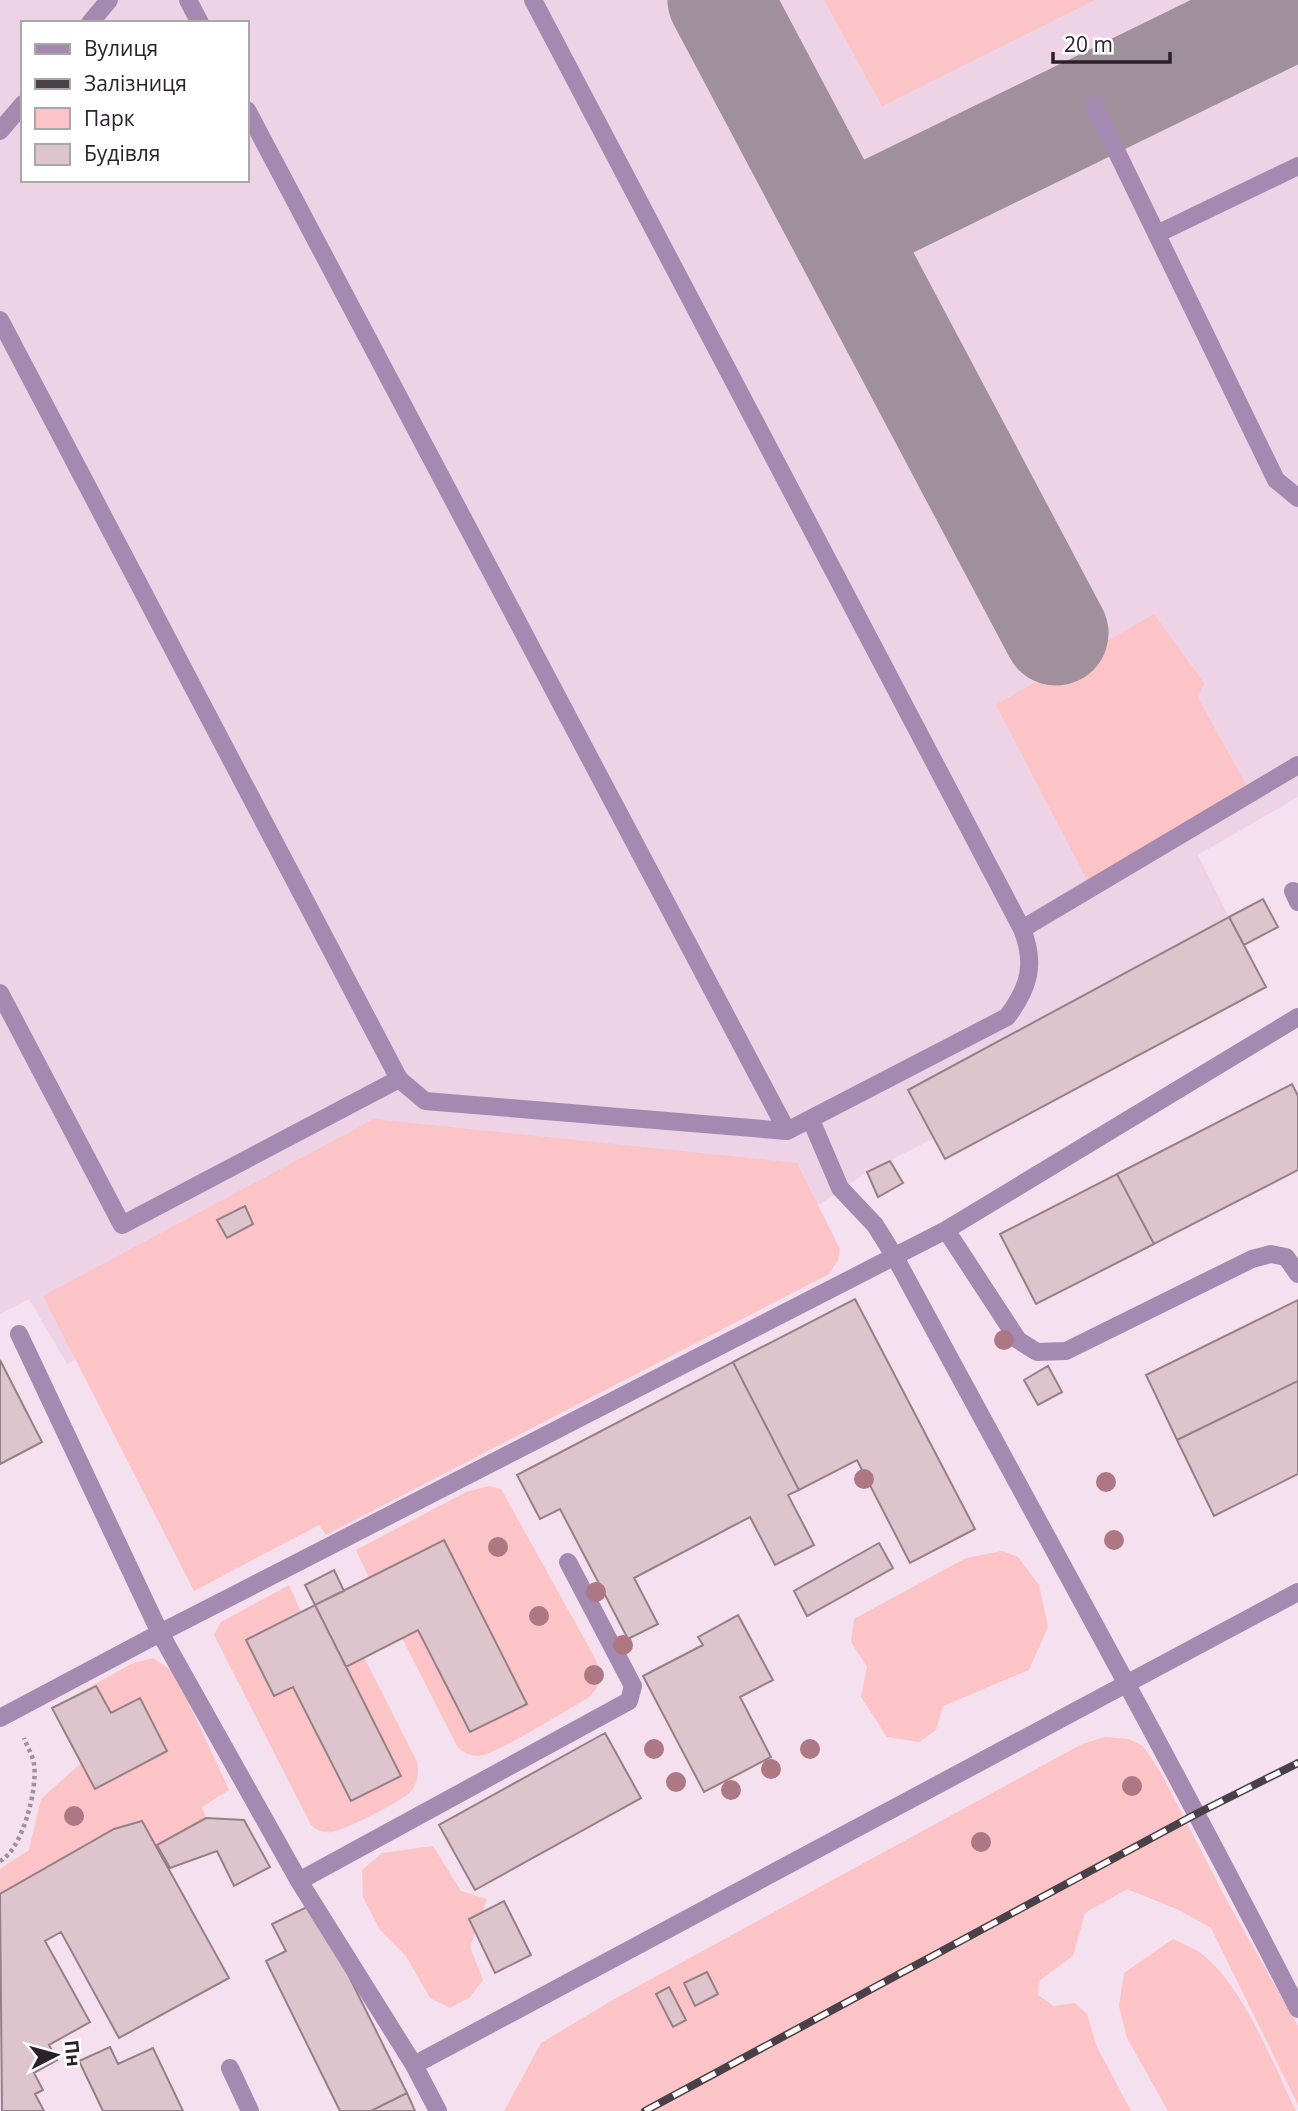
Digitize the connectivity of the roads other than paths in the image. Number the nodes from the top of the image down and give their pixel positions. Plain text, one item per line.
1 (109, 0) edge
2 (188, 0) edge
3 (533, 0) edge
4 (92, 21) edge
5 (199, 21) edge
6 (1094, 104) dead end
7 (21, 105) edge
8 (248, 112) edge
9 (0, 131) edge
10 (1298, 166) edge
11 (1157, 234) junction
12 (0, 320) edge
13 (1298, 498) edge
14 (1298, 765) edge
15 (1022, 929) junction
16 (0, 993) edge
17 (1298, 1017) edge
18 (399, 1079) junction
19 (811, 1120) junction
20 (787, 1131) junction
21 (946, 1230) junction
22 (895, 1257) junction
23 (1298, 1274) edge
24 (19, 1334) dead end
25 (568, 1562) dead end
26 (1298, 1592) edge
27 (160, 1633) junction
28 (1124, 1683) junction
29 (5, 1715) edge
30 (299, 1881) junction
31 (1298, 2010) edge
32 (414, 2065) junction
33 (230, 2068) dead end
34 (250, 2111) edge
35 (438, 2111) edge

1 - 4 lane
2 - 5 lane
3 - 15 lane
6 - 11 lane
7 - 9 lane
8 - 20 lane
10 - 11 lane
11 - 13 lane
12 - 18 lane
14 - 15 lane
15 - 19 lane
16 - 18 lane
17 - 21 lane
18 - 20 lane
19 - 20 lane
19 - 22 lane
21 - 22 lane
21 - 23 lane
22 - 27 lane
22 - 28 lane
24 - 27 lane
25 - 30 lane
26 - 28 lane
27 - 29 lane
27 - 30 lane
28 - 31 lane
28 - 32 lane
30 - 32 lane
32 - 35 lane
33 - 34 lane

